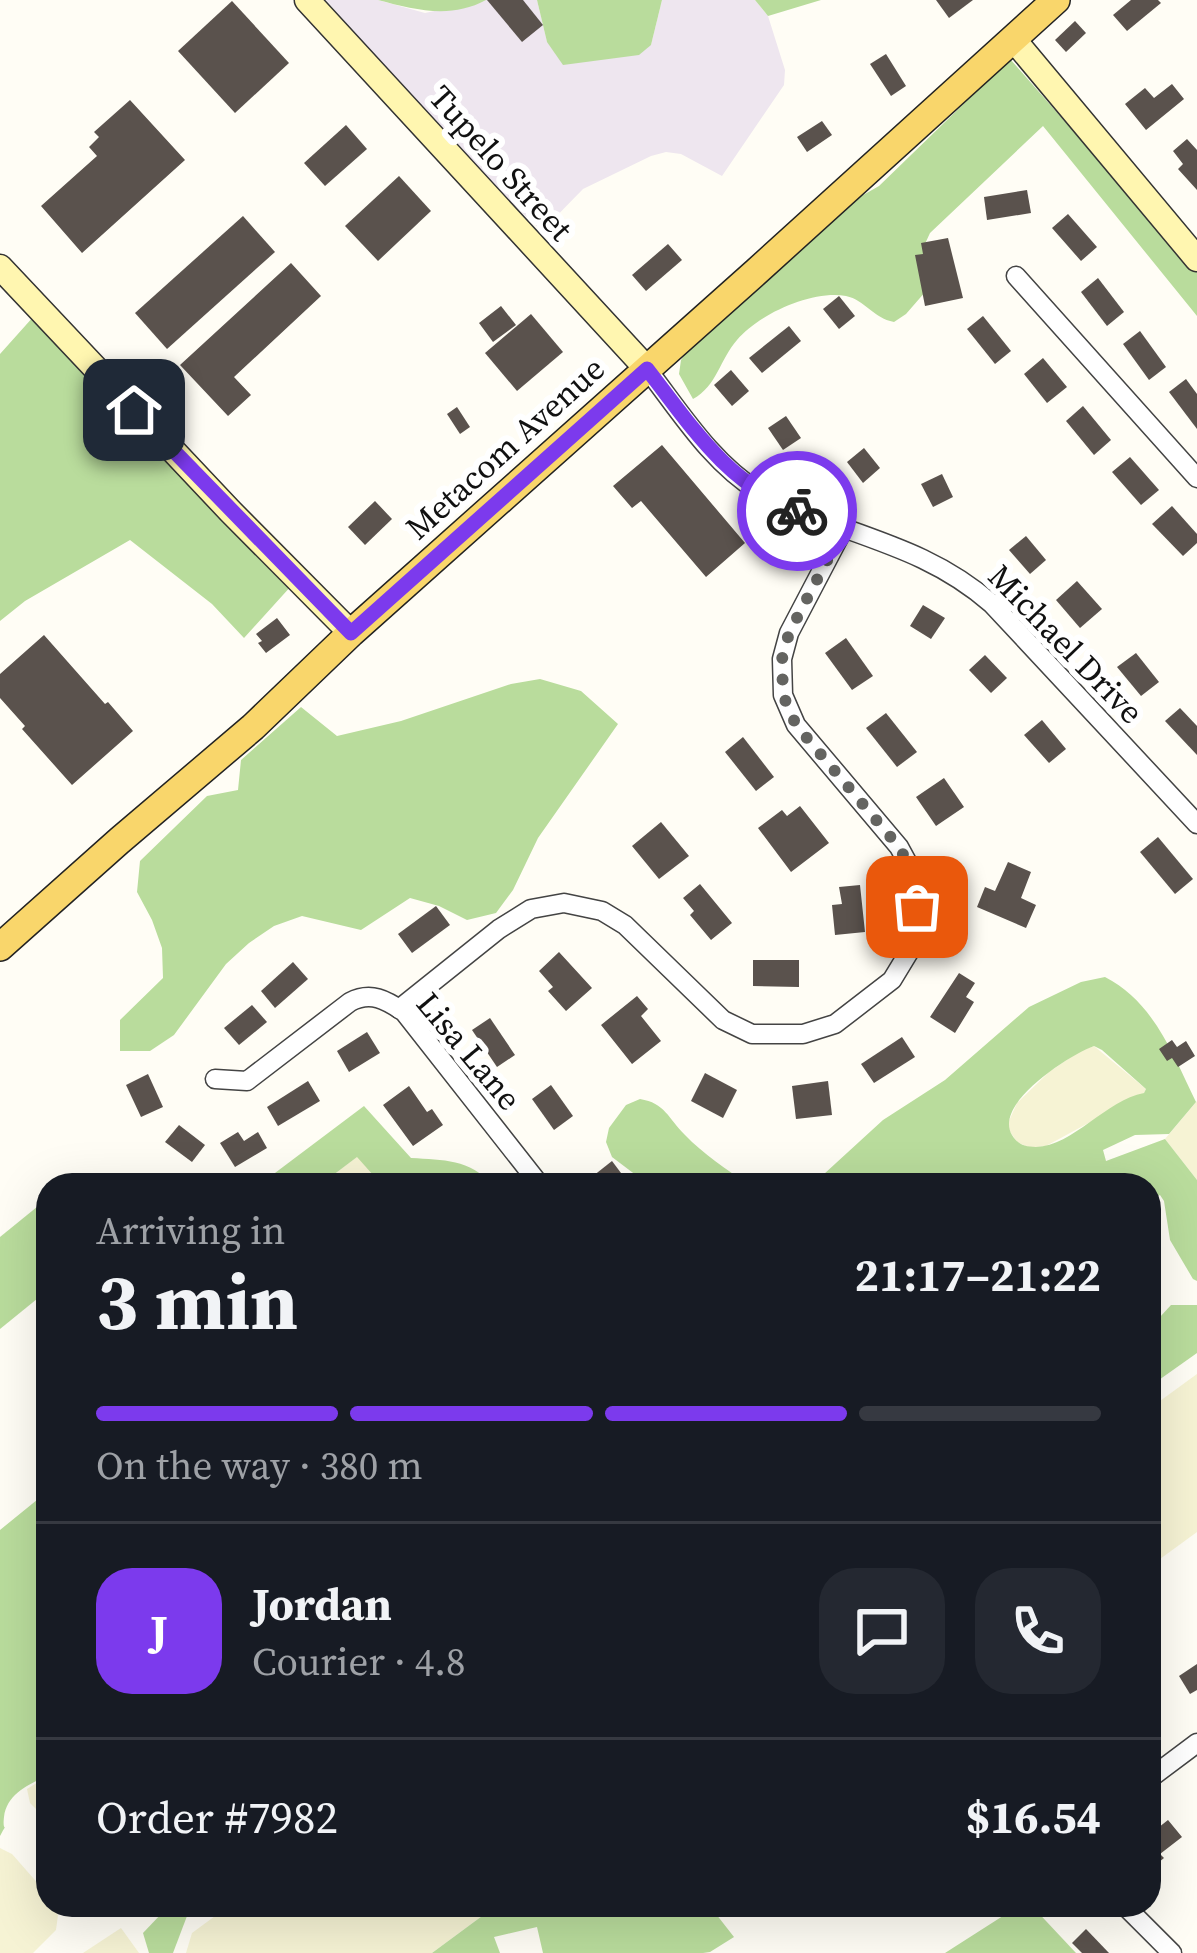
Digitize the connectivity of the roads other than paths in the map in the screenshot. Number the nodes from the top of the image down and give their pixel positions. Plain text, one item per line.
1 (308, 0) edge
2 (1056, 0) edge
3 (1014, 40) junction
4 (1197, 259) edge
5 (0, 267) edge
6 (1016, 276) dead end
7 (647, 369) junction
8 (1197, 478) edge
9 (844, 528) junction
10 (351, 633) junction
11 (1197, 824) edge
12 (0, 947) edge
13 (399, 1009) junction
14 (215, 1079) dead end
15 (530, 1173) edge
16 (1197, 1743) edge
17 (1161, 1770) edge
18 (1136, 1917) edge
19 (1172, 1953) edge

1 - 7 street, Tupelo Street
2 - 3 main road, Metacom Avenue
3 - 4 street
3 - 7 main road, Metacom Avenue
5 - 10 street
6 - 8 street
7 - 9 street, Michael Drive
7 - 10 main road, Metacom Avenue
9 - 11 street, Michael Drive
9 - 13 street
10 - 12 main road, Metacom Avenue
13 - 14 street, Lisa Lane
13 - 15 street, Lisa Lane
16 - 17 street
18 - 19 street

